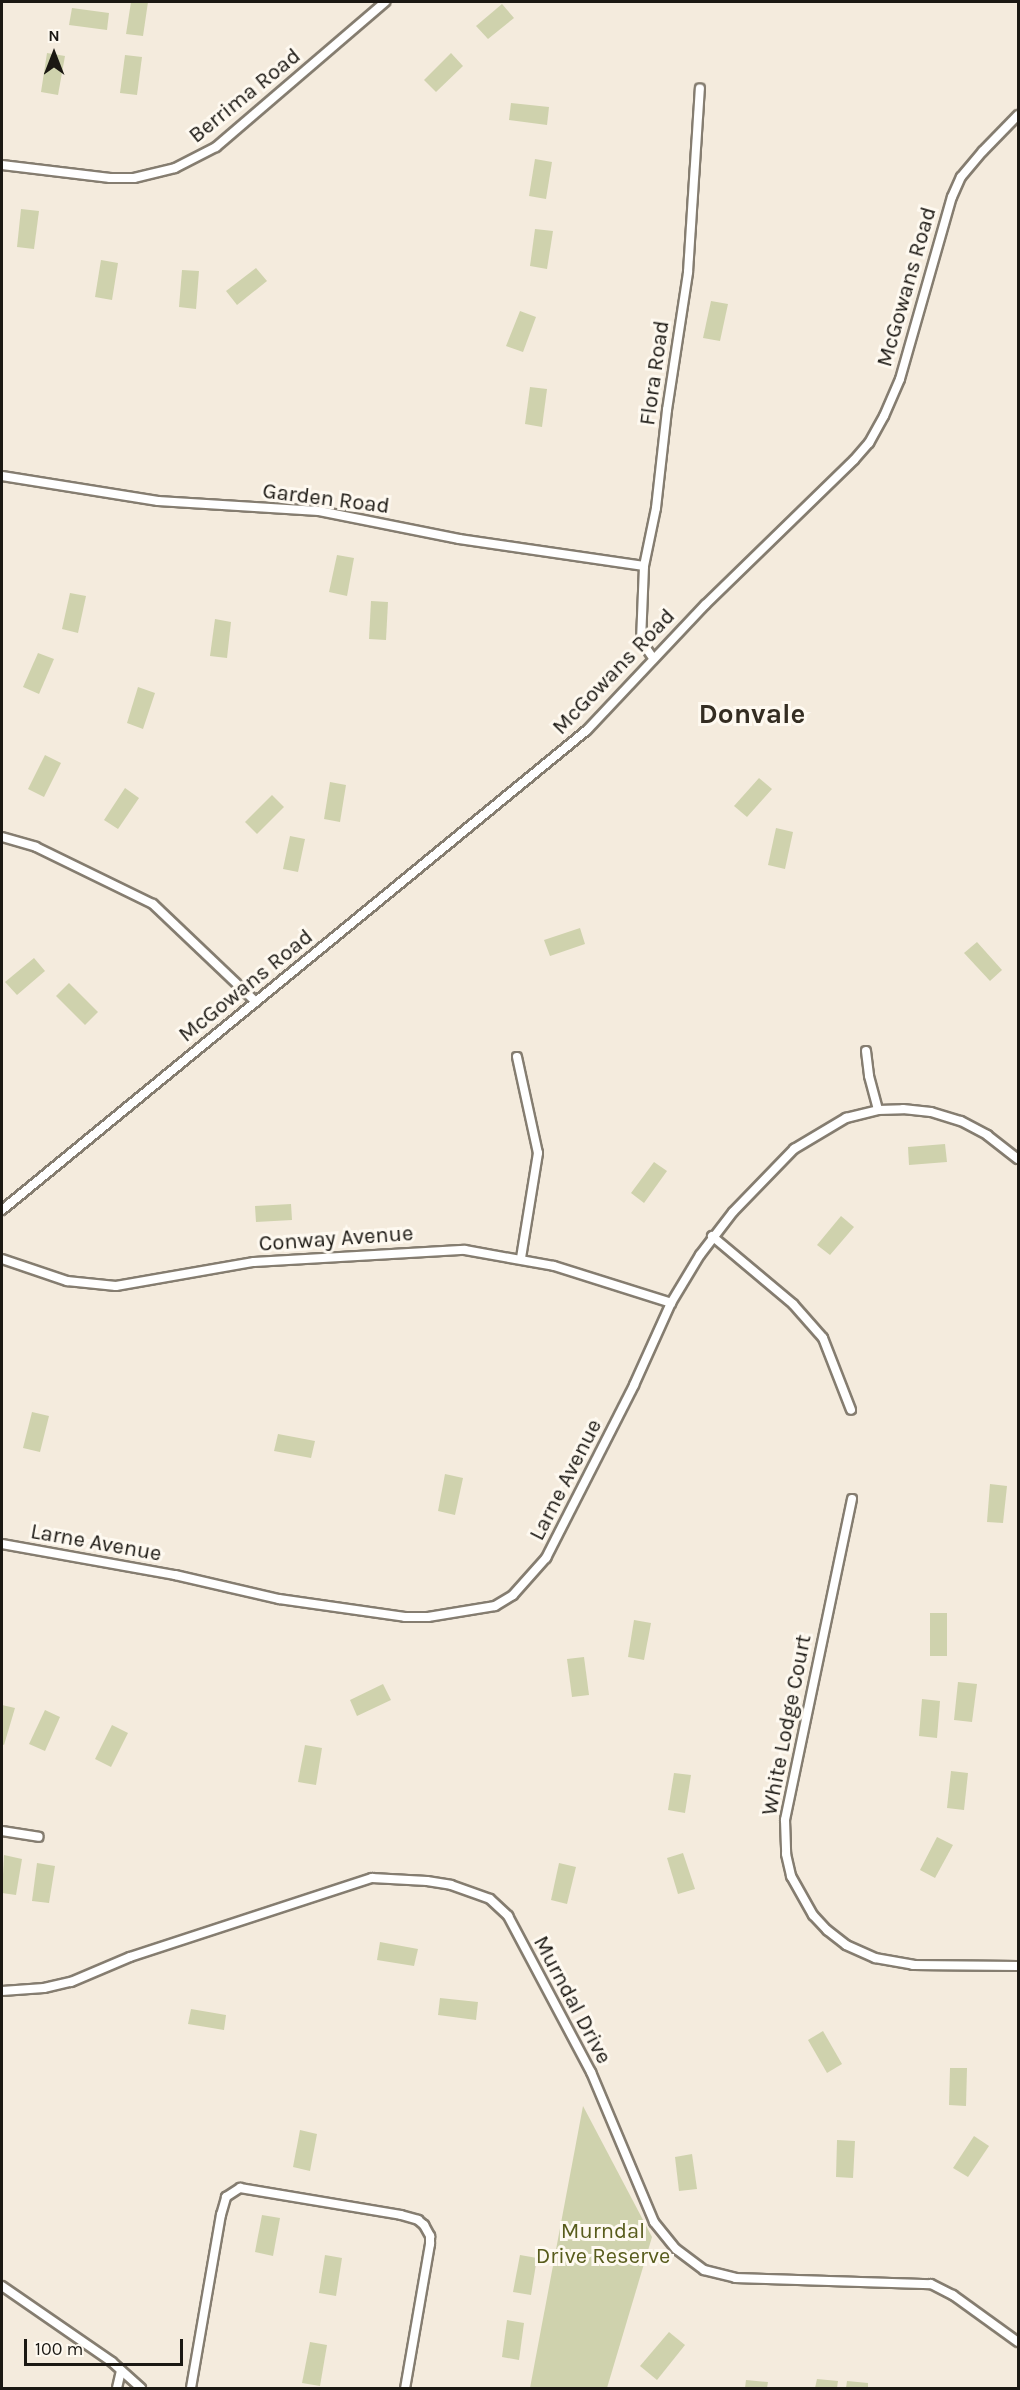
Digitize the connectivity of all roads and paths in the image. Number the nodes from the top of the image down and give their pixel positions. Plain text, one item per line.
1 (385, 2) edge
2 (700, 88) dead end
3 (1018, 115) edge
4 (2, 165) edge
5 (2, 476) edge
6 (644, 566) junction
7 (653, 657) junction
8 (2, 837) edge
9 (256, 1002) junction
10 (866, 1051) dead end
11 (517, 1056) dead end
12 (878, 1110) junction
13 (1018, 1159) edge
14 (2, 1210) edge
15 (712, 1236) junction
16 (521, 1258) junction
17 (2, 1259) edge
18 (671, 1303) junction
19 (851, 1410) dead end
20 (852, 1499) dead end
21 (2, 1544) edge
22 (2, 1831) edge
23 (39, 1837) dead end
24 (1018, 1966) edge
25 (2, 1991) edge
26 (2, 2286) edge
27 (1018, 2342) edge
28 (122, 2370) junction
29 (117, 2388) edge
30 (141, 2388) edge
31 (191, 2388) edge
32 (405, 2388) edge

1 - 4 street, Berrima Road
2 - 6 street, Flora Road
3 - 7 street, McGowans Road
5 - 6 street, Garden Road
6 - 7 street, Flora Road
7 - 9 street, McGowans Road
8 - 9 street
9 - 14 street, McGowans Road
10 - 12 street
11 - 16 street
12 - 13 street, Larne Avenue
12 - 15 street, Larne Avenue
15 - 18 street, Larne Avenue
15 - 19 street
16 - 17 street, Conway Avenue
16 - 18 street, Conway Avenue
18 - 21 street, Larne Avenue
20 - 24 street, White Lodge Court
22 - 23 street
25 - 27 street, Murndal Drive
26 - 28 street
28 - 29 street
28 - 30 street
31 - 32 street

